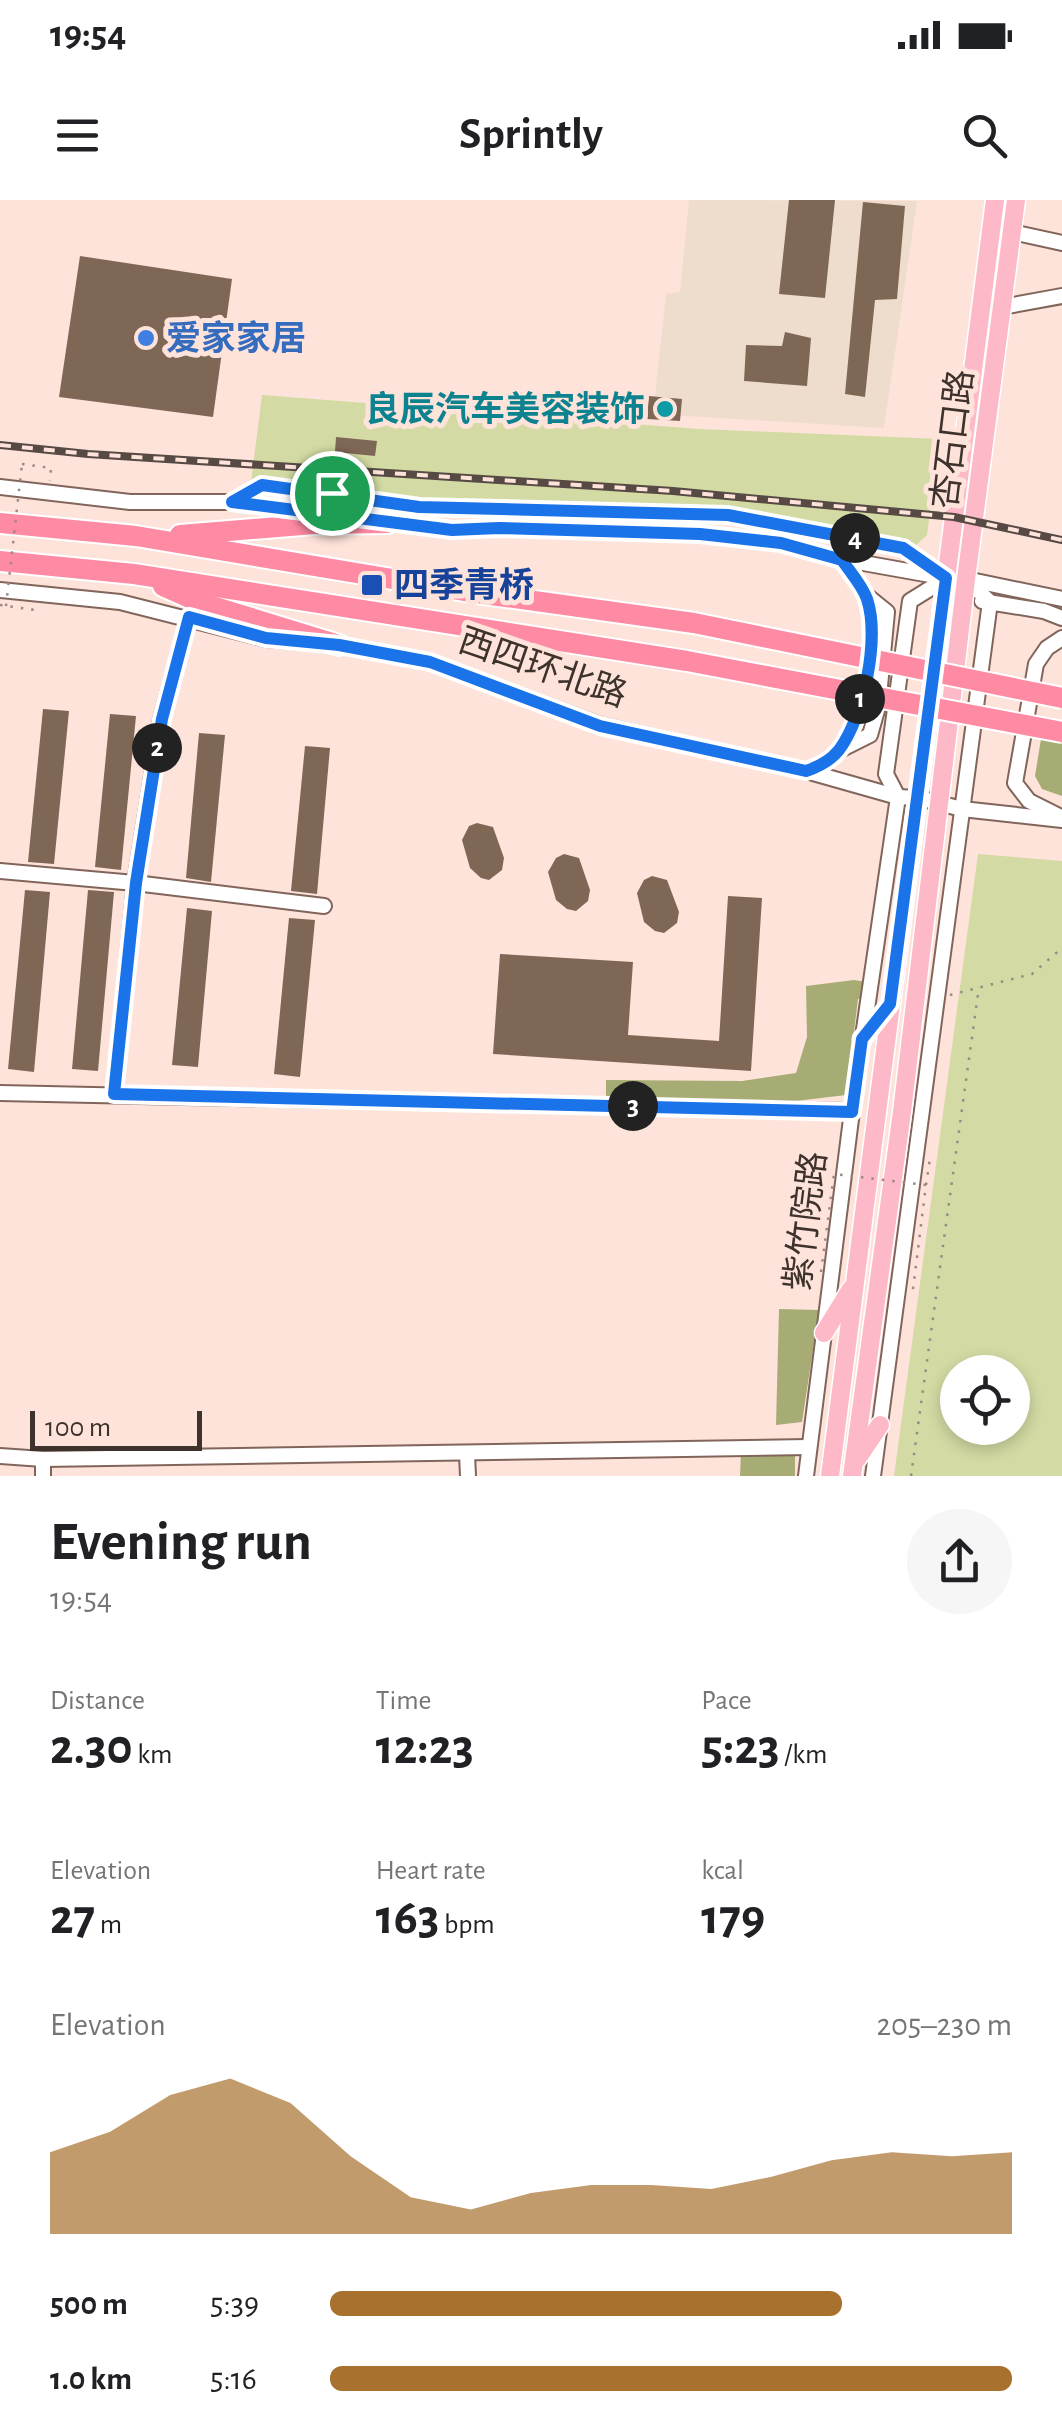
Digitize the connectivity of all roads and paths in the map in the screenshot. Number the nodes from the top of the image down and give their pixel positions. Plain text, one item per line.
1 (995, 200) edge
2 (1016, 200) edge
3 (1012, 232) junction
4 (1062, 243) edge
5 (1062, 296) edge
6 (1002, 307) junction
7 (52, 468) dead end
8 (0, 486) edge
9 (232, 502) junction
10 (0, 523) edge
11 (388, 523) junction
12 (136, 536) junction
13 (842, 560) junction
14 (0, 561) edge
15 (134, 574) junction
16 (956, 578) junction
17 (0, 590) edge
18 (964, 599) junction
19 (1062, 599) edge
20 (990, 602) junction
21 (3, 605) edge
22 (35, 610) dead end
23 (1062, 610) edge
24 (1044, 611) junction
25 (189, 617) junction
26 (1062, 618) edge
27 (1062, 638) edge
28 (339, 645) junction
29 (1062, 698) edge
30 (1062, 732) edge
31 (806, 771) junction
32 (898, 798) junction
33 (919, 798) junction
34 (940, 805) junction
35 (962, 809) junction
36 (1062, 818) edge
37 (0, 871) edge
38 (136, 883) junction
39 (324, 906) dead end
40 (1062, 948) edge
41 (979, 987) junction
42 (949, 995) dead end
43 (890, 1004) junction
44 (862, 1039) junction
45 (0, 1093) edge
46 (114, 1094) junction
47 (852, 1112) junction
48 (930, 1158) dead end
49 (926, 1185) junction
50 (822, 1272) dead end
51 (854, 1285) junction
52 (912, 1297) dead end
53 (824, 1333) junction
54 (880, 1425) junction
55 (810, 1447) junction
56 (467, 1454) junction
57 (0, 1456) edge
58 (43, 1459) junction
59 (853, 1470) edge
60 (43, 1476) edge
61 (468, 1476) edge
62 (806, 1476) edge
63 (830, 1476) edge
64 (873, 1476) edge
65 (911, 1476) edge

1 - 16 main road, 杏石口路
2 - 3 main road, 杏石口路
3 - 4 street
3 - 6 main road, 杏石口路
5 - 6 street
6 - 16 main road, 杏石口路
7 - 21 path, bridge
8 - 9 street
9 - 11 street
9 - 16 path
10 - 12 highway, 西四环北路
11 - 12 highway
11 - 13 street
12 - 29 highway, 西四环北路, bridge
13 - 16 street
13 - 31 street
14 - 15 highway, 西四环北路
15 - 28 highway
15 - 30 highway, 西四环北路, bridge
16 - 18 main road, 杏石口路
16 - 19 street
16 - 20 street
16 - 32 street, 紫竹院路
16 - 33 main road, 杏石口路
17 - 25 street, 西四环北路
18 - 20 street
18 - 34 main road, 杏石口路
20 - 24 street
20 - 35 street
21 - 22 path
23 - 24 street
24 - 26 street
25 - 28 street, 西四环北路
25 - 38 street
27 - 36 street
28 - 31 street, 西四环北路
31 - 32 street, 西四环北路
32 - 33 street, 西四环北路
32 - 44 street, 紫竹院路
33 - 34 street, 西四环北路
33 - 43 main road, 紫竹院路
34 - 35 street, 西四环北路
34 - 59 main road
35 - 36 street, 西四环北路
35 - 54 street
37 - 38 street
38 - 39 street
38 - 46 street
40 - 41 path
41 - 42 path
41 - 65 path
43 - 44 main road
43 - 51 main road, 紫竹院路
44 - 47 street, 紫竹院路
45 - 46 street
46 - 47 street
47 - 53 street, 紫竹院路
48 - 49 path
49 - 50 path, bridge
49 - 52 path, bridge
51 - 53 main road
51 - 63 main road, 紫竹院路
53 - 55 street, 紫竹院路
54 - 59 main road
54 - 64 street
55 - 56 street
55 - 62 street, 紫竹院路
56 - 58 street
56 - 61 street
57 - 58 street
58 - 60 street

